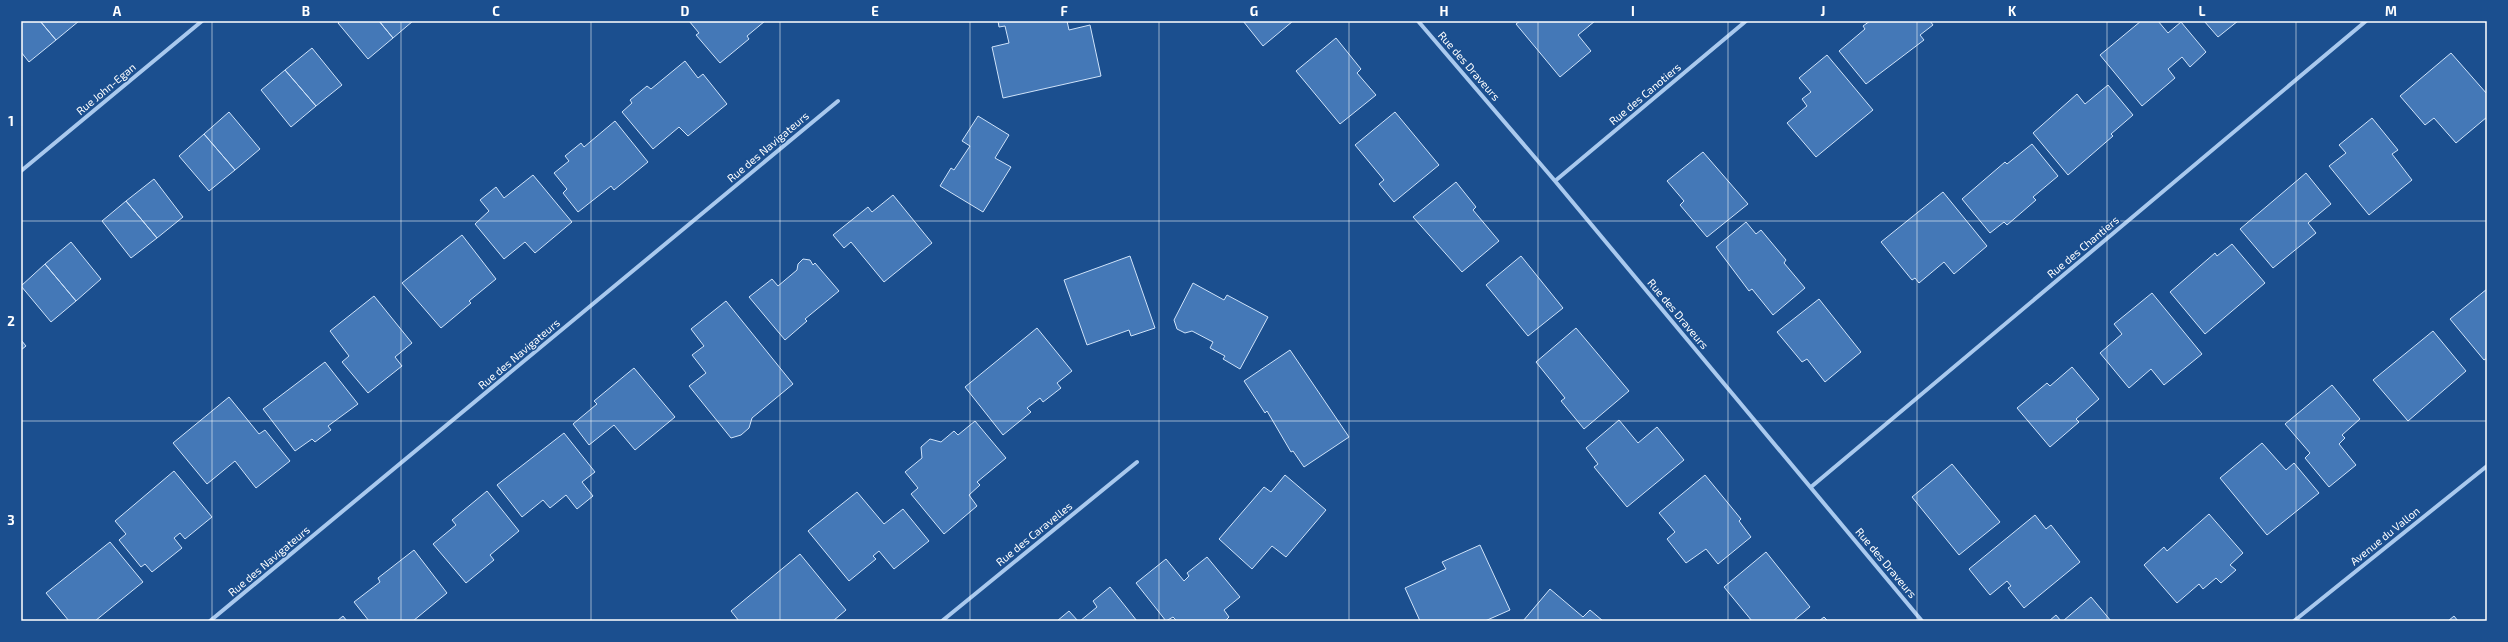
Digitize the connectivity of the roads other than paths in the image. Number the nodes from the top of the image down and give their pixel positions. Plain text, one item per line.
1 (202, 21) edge
2 (1418, 21) edge
3 (1746, 21) edge
4 (2366, 21) edge
5 (838, 101) dead end
6 (21, 171) edge
7 (1555, 181) junction
8 (1137, 462) dead end
9 (2487, 466) edge
10 (1811, 487) junction
11 (210, 621) edge
12 (942, 621) edge
13 (1922, 621) edge
14 (2294, 621) edge

1 - 6 street, Rue John-Egan
2 - 7 street, Rue des Draveurs
3 - 7 street, Rue des Canotiers
4 - 10 street, Rue des Chantiers
5 - 11 street, Rue des Navigateurs
7 - 10 street, Rue des Draveurs
8 - 12 street, Rue des Caravelles
9 - 14 street, Avenue du Vallon
10 - 13 street, Rue des Draveurs

